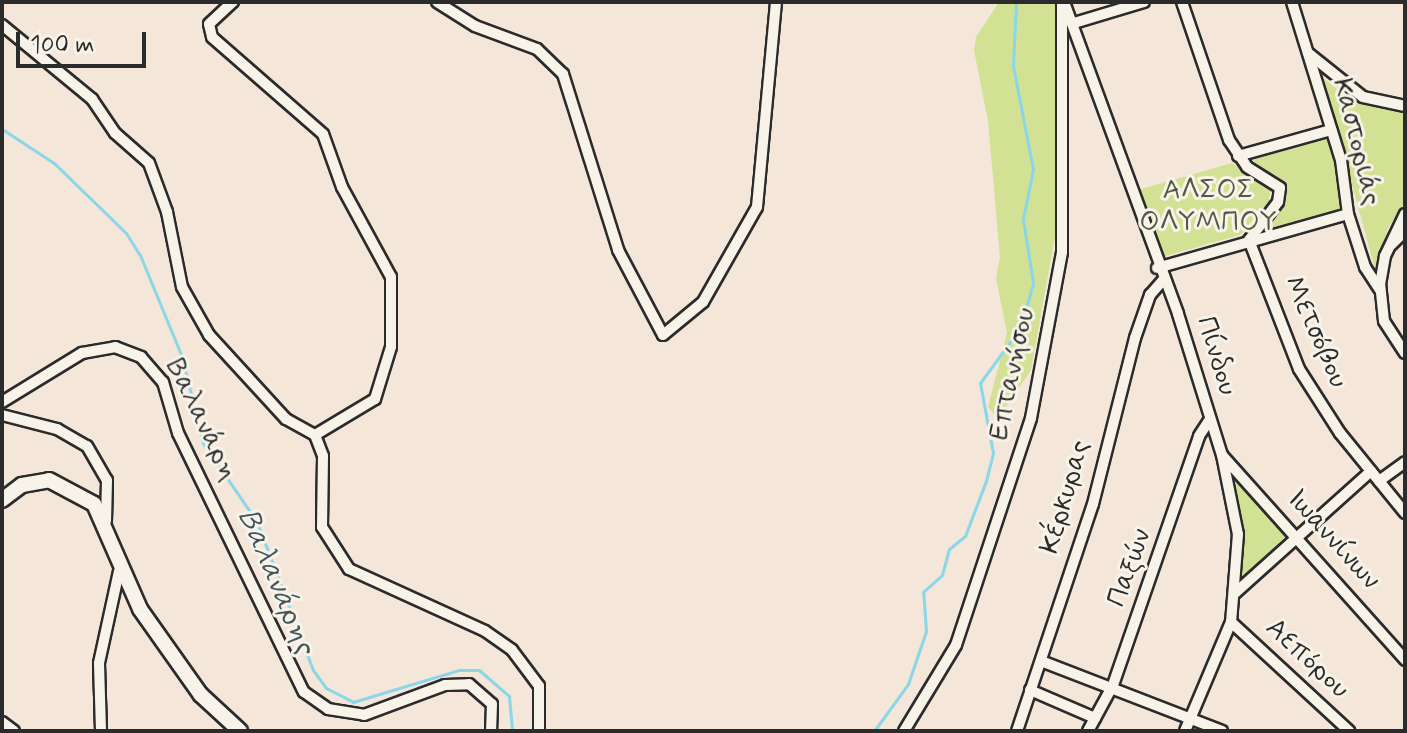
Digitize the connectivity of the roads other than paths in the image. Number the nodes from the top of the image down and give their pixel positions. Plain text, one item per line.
1 (233, 2) edge
2 (437, 2) edge
3 (776, 2) edge
4 (1063, 2) edge
5 (1144, 2) edge
6 (1182, 2) edge
7 (1292, 2) edge
8 (1074, 23) junction
9 (2, 25) edge
10 (1307, 52) junction
11 (1405, 106) edge
12 (1331, 130) junction
13 (1238, 156) junction
14 (1348, 214) junction
15 (1405, 214) edge
16 (1405, 231) edge
17 (1249, 240) junction
18 (1387, 249) junction
19 (1157, 268) junction
20 (1163, 280) junction
21 (1380, 290) junction
22 (1405, 353) edge
23 (2, 402) edge
24 (2, 415) edge
25 (1210, 419) junction
26 (315, 435) junction
27 (1222, 455) junction
28 (1405, 462) edge
29 (1371, 471) junction
30 (1379, 481) junction
31 (2, 500) edge
32 (1405, 513) edge
33 (106, 521) junction
34 (1294, 534) junction
35 (119, 571) junction
36 (1234, 594) junction
37 (1231, 622) junction
38 (1405, 660) edge
39 (1041, 661) junction
40 (1113, 685) junction
41 (1030, 690) junction
42 (1192, 715) junction
43 (1095, 718) junction
44 (2, 722) edge
45 (14, 731) edge
46 (101, 731) edge
47 (240, 731) edge
48 (491, 731) edge
49 (539, 731) edge
50 (904, 731) edge
51 (1017, 731) edge
52 (1088, 731) edge
53 (1185, 731) edge
54 (1222, 731) edge
55 (1349, 731) edge

1 - 26 street
2 - 3 street
4 - 8 street, Πίνδου
4 - 50 street, Επτανήσου
5 - 8 street
6 - 13 street
7 - 10 street, Καστοριάς
8 - 19 street, Πίνδου
9 - 26 street
10 - 11 street
10 - 12 street, Καστοριάς
12 - 13 street
12 - 14 street, Καστοριάς
13 - 17 street
14 - 17 street
14 - 21 street, Καστοριάς
15 - 18 street, Καστοριάς
16 - 18 street
17 - 19 street
17 - 29 street, Μετσόβου
18 - 21 street, Καστοριάς
19 - 20 street, Πίνδου
20 - 25 street, Πίνδου
20 - 39 street, Κέρκυρας
21 - 22 street, Καστοριάς
23 - 48 street, Βαλανάρη
24 - 33 street
25 - 27 street, Πίνδου
25 - 40 street, Παξών
26 - 49 street
27 - 34 street, Ιωαννίνων
27 - 36 street, Πίνδου
28 - 30 street
29 - 30 street, Μετσόβου
29 - 34 street
30 - 32 street, Μετσόβου
31 - 33 main road
33 - 35 main road
34 - 36 street
34 - 38 street, Ιωαννίνων
35 - 46 street
35 - 47 main road
36 - 37 street, Πίνδου
37 - 42 street, Πίνδου
37 - 55 street, Αεπόρου
39 - 40 street
39 - 41 street, Κέρκυρας
40 - 42 street
40 - 43 street, Παξών
41 - 43 street
41 - 51 street, Κέρκυρας
42 - 53 street, Πίνδου
42 - 54 street
43 - 52 street, Παξών
44 - 45 street

